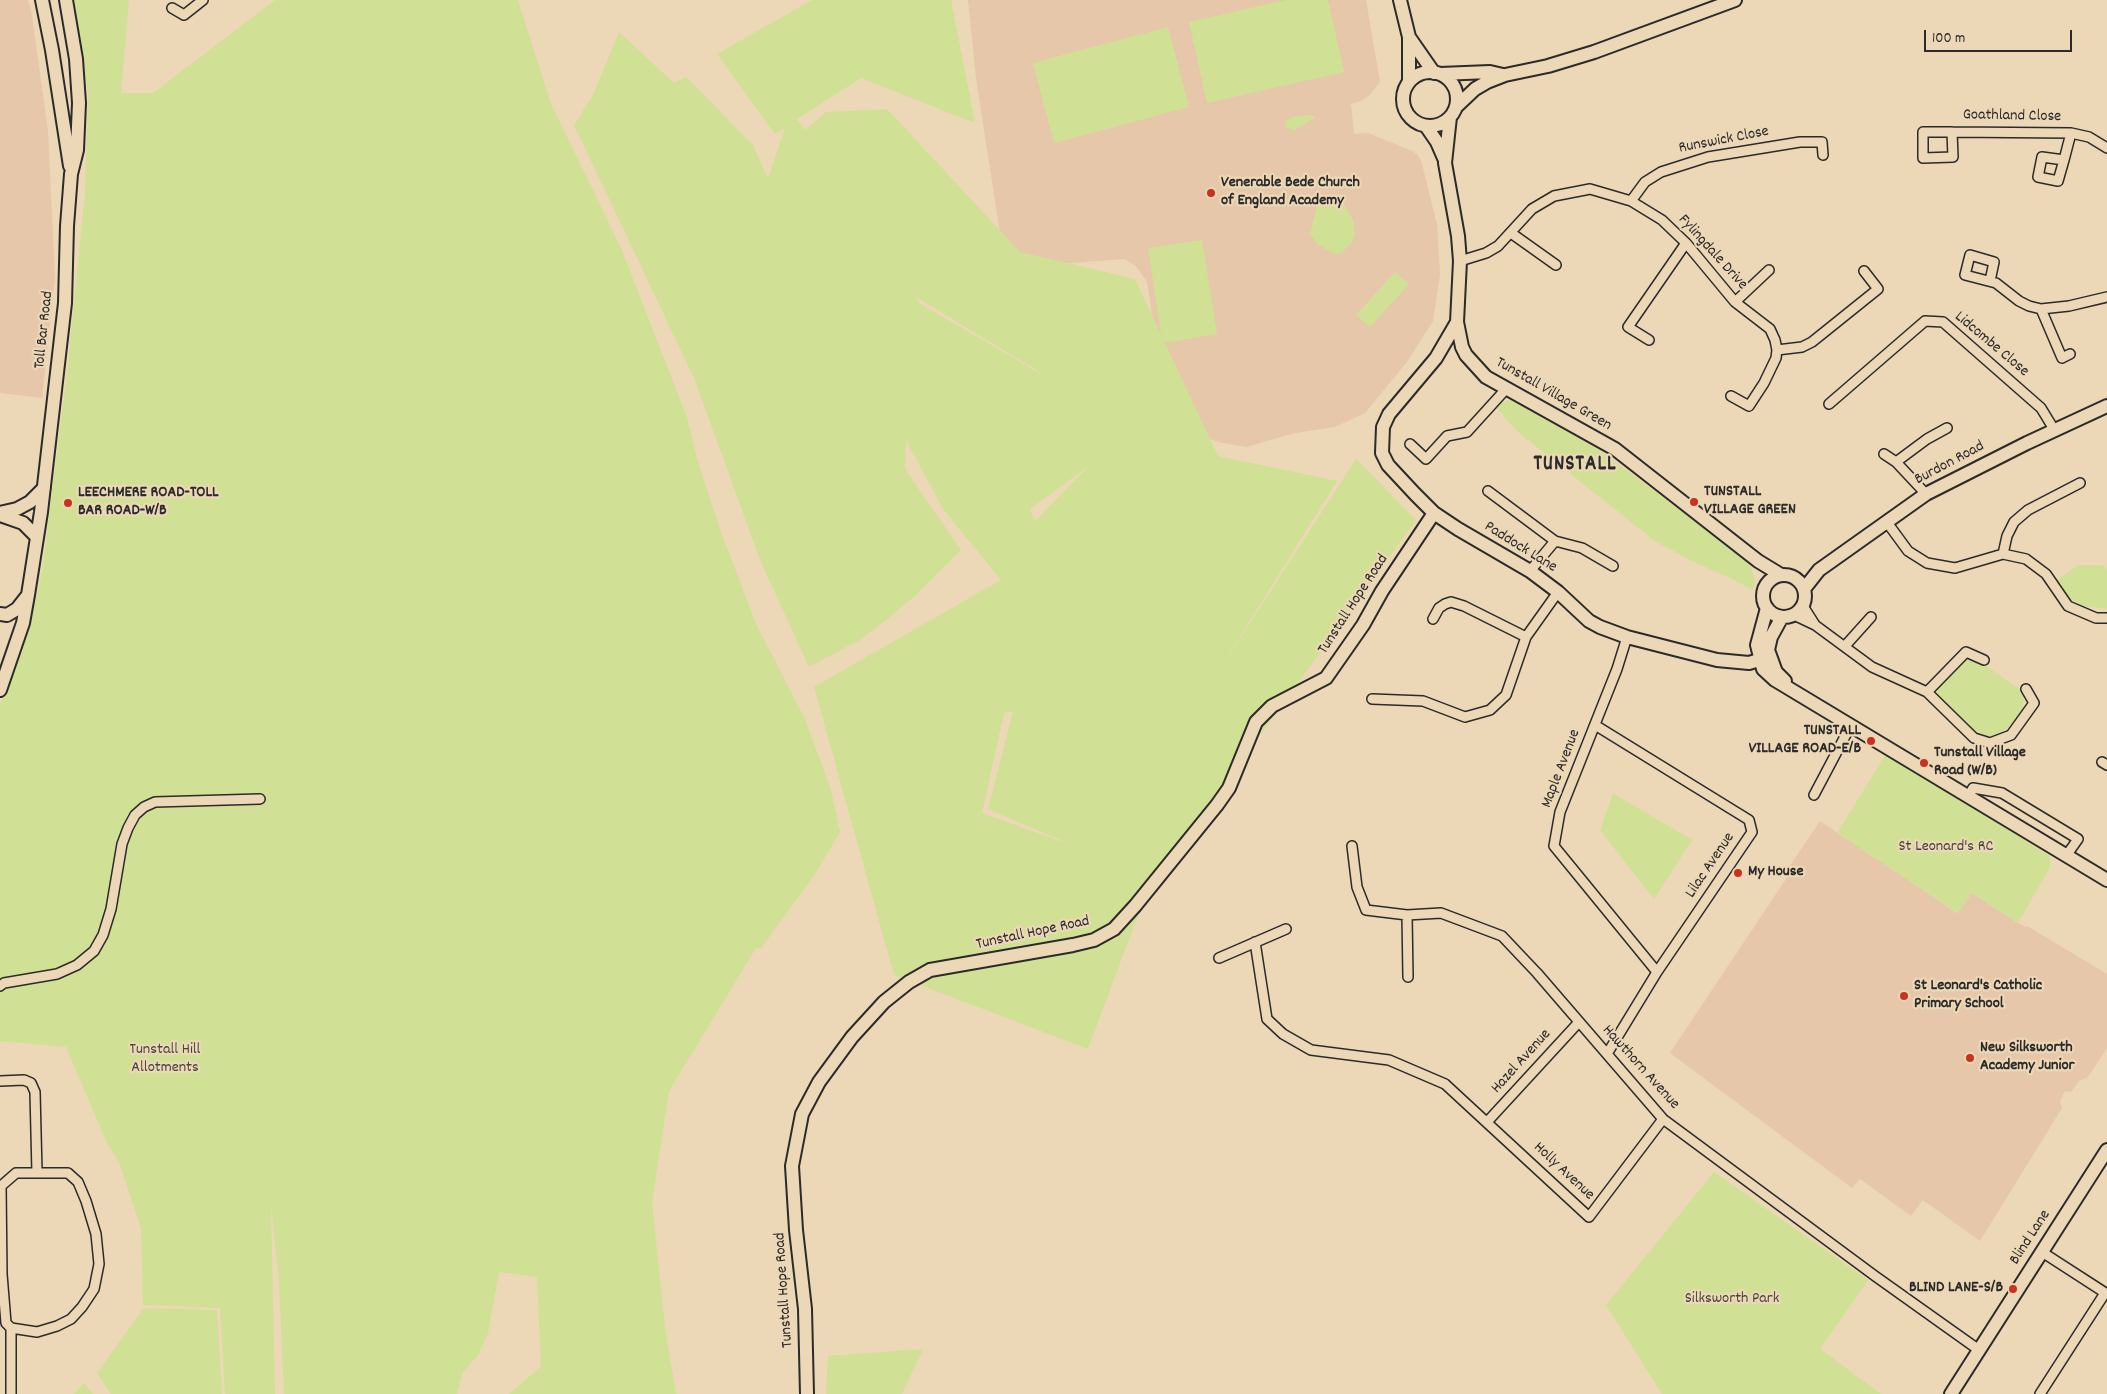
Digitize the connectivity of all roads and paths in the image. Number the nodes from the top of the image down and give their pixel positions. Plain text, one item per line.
1 (42, 0) edge
2 (66, 0) edge
3 (203, 0) edge
4 (1400, 0) edge
5 (1735, 0) edge
6 (172, 8) dead end
7 (1409, 37) junction
8 (1437, 74) junction
9 (1505, 75) junction
10 (1409, 82) junction
11 (1453, 112) junction
12 (1426, 126) junction
13 (1952, 132) junction
14 (2071, 133) junction
15 (2107, 148) edge
16 (1823, 156) dead end
17 (2064, 160) dead end
18 (1445, 162) junction
19 (71, 174) junction
20 (1632, 201) junction
21 (1511, 233) junction
22 (1686, 243) junction
23 (1460, 261) junction
24 (1556, 265) dead end
25 (1769, 270) dead end
26 (1864, 271) dead end
27 (1990, 281) junction
28 (2107, 297) edge
29 (1735, 302) junction
30 (2041, 309) junction
31 (1457, 322) junction
32 (1649, 340) dead end
33 (1462, 347) junction
34 (1777, 350) junction
35 (2070, 354) dead end
36 (1436, 358) junction
37 (1506, 389) junction
38 (1731, 396) dead end
39 (1829, 404) dead end
40 (2107, 406) edge
41 (1947, 428) dead end
42 (2055, 431) junction
43 (1410, 444) dead end
44 (1884, 454) dead end
45 (1896, 462) junction
46 (2080, 483) dead end
47 (44, 488) junction
48 (1488, 491) dead end
49 (1926, 494) junction
50 (1434, 513) junction
51 (0, 514) edge
52 (1886, 522) junction
53 (37, 538) junction
54 (1555, 541) junction
55 (2003, 554) junction
56 (1758, 560) junction
57 (1614, 566) dead end
58 (1819, 570) junction
59 (1530, 571) junction
60 (1787, 576) junction
61 (1766, 586) junction
62 (1804, 589) junction
63 (1558, 592) junction
64 (28, 595) junction
65 (1767, 608) junction
66 (1793, 612) junction
67 (0, 614) edge
68 (1871, 617) dead end
69 (2107, 618) edge
70 (1433, 619) dead end
71 (1526, 637) junction
72 (1627, 637) junction
73 (1845, 646) junction
74 (1764, 659) junction
75 (1984, 660) dead end
76 (2026, 689) dead end
77 (0, 690) edge
78 (1927, 692) junction
79 (1372, 699) dead end
80 (1851, 725) junction
81 (1594, 726) junction
82 (1814, 795) dead end
83 (1968, 797) junction
84 (260, 799) dead end
85 (1352, 846) dead end
86 (2066, 856) junction
87 (2107, 880) edge
88 (1407, 915) junction
89 (1286, 929) dead end
90 (1256, 942) junction
91 (1219, 958) dead end
92 (1657, 972) junction
93 (1408, 977) dead end
94 (0, 986) edge
95 (1579, 1022) junction
96 (1607, 1054) junction
97 (0, 1081) edge
98 (1663, 1119) junction
99 (1487, 1122) junction
100 (2107, 1150) edge
101 (38, 1173) junction
102 (1, 1246) edge
103 (2042, 1252) junction
104 (2106, 1293) edge
105 (11, 1328) junction
106 (1979, 1350) junction
107 (11, 1394) edge
108 (807, 1394) edge
109 (1951, 1394) edge
110 (2040, 1394) edge

1 - 19 street, Toll Bar Road
2 - 19 street, Toll Bar Road
3 - 6 street
4 - 7 street
5 - 9 street
7 - 8 street
7 - 10 street
8 - 9 street
8 - 10 street
8 - 11 street
9 - 11 street
10 - 12 street
11 - 12 street
11 - 18 street, Tunstall Village Green
12 - 18 street, Tunstall Village Green
13 - 13 street, Goathland Close
13 - 14 street, Goathland Close
14 - 15 street, Goathland Close
14 - 17 street
16 - 20 street, Runswick Close
18 - 23 street, Tunstall Village Green
19 - 47 street, Toll Bar Road
20 - 21 street, Fylingdale Drive
20 - 22 street, Fylingdale Drive
21 - 23 street, Fylingdale Drive
21 - 24 street
22 - 29 street, Fylingdale Drive
22 - 32 street
23 - 31 street, Tunstall Village Green
25 - 29 street
26 - 34 street
27 - 27 street
27 - 30 street
28 - 30 street
29 - 34 street, Fylingdale Drive
30 - 35 street
31 - 33 street, Tunstall Village Green
31 - 36 street, Paddock Lane
33 - 36 street, Paddock Lane
33 - 37 street, Tunstall Village Green
34 - 38 street
36 - 50 street, Paddock Lane
37 - 43 street
37 - 56 street, Tunstall Village Green
39 - 42 street, Lidcombe Close
40 - 42 street, Burdon Road
41 - 45 street
42 - 49 street, Burdon Road
44 - 45 street
45 - 49 street
46 - 55 street
47 - 51 street
47 - 53 street, Toll Bar Road
48 - 54 street
49 - 52 street, Burdon Road
50 - 59 street, Paddock Lane
50 - 108 street, Tunstall Hope Road
51 - 53 street
52 - 55 street
52 - 58 street, Burdon Road
53 - 64 street, Toll Bar Road
54 - 57 street
54 - 59 street
55 - 69 street
56 - 60 street, Tunstall Village Green
56 - 61 street
58 - 60 street, Burdon Road
58 - 62 street, Burdon Road
59 - 63 street, Paddock Lane
60 - 61 street
60 - 62 street
61 - 65 street
62 - 66 street
63 - 71 street
63 - 72 street, Paddock Lane
64 - 67 street
64 - 77 street, Toll Bar Road
65 - 66 street
65 - 74 street
66 - 73 street
66 - 74 street
68 - 73 street
70 - 71 street
71 - 79 street
72 - 74 street, Paddock Lane
72 - 81 street, Maple Avenue
73 - 78 street
74 - 80 street
75 - 78 street
76 - 78 street
80 - 82 street
80 - 83 street
81 - 92 street, Maple Avenue
81 - 92 street, Lilac Avenue
83 - 86 street
83 - 86 street
84 - 94 street
85 - 88 street
86 - 87 street
88 - 93 street
88 - 95 street, Hawthorn Avenue
89 - 90 street
90 - 91 street
90 - 99 street, Holly Avenue
92 - 96 street, Lilac Avenue
95 - 96 street, Hawthorn Avenue
95 - 99 street, Hazel Avenue
96 - 98 street, Hawthorn Avenue
97 - 101 street
98 - 99 street, Holly Avenue
98 - 106 street, Hawthorn Avenue
100 - 103 street, Blind Lane
101 - 102 street
101 - 105 street
102 - 105 street
103 - 104 street
103 - 106 street, Blind Lane
104 - 110 street
105 - 107 street
106 - 109 street, Blind Lane

